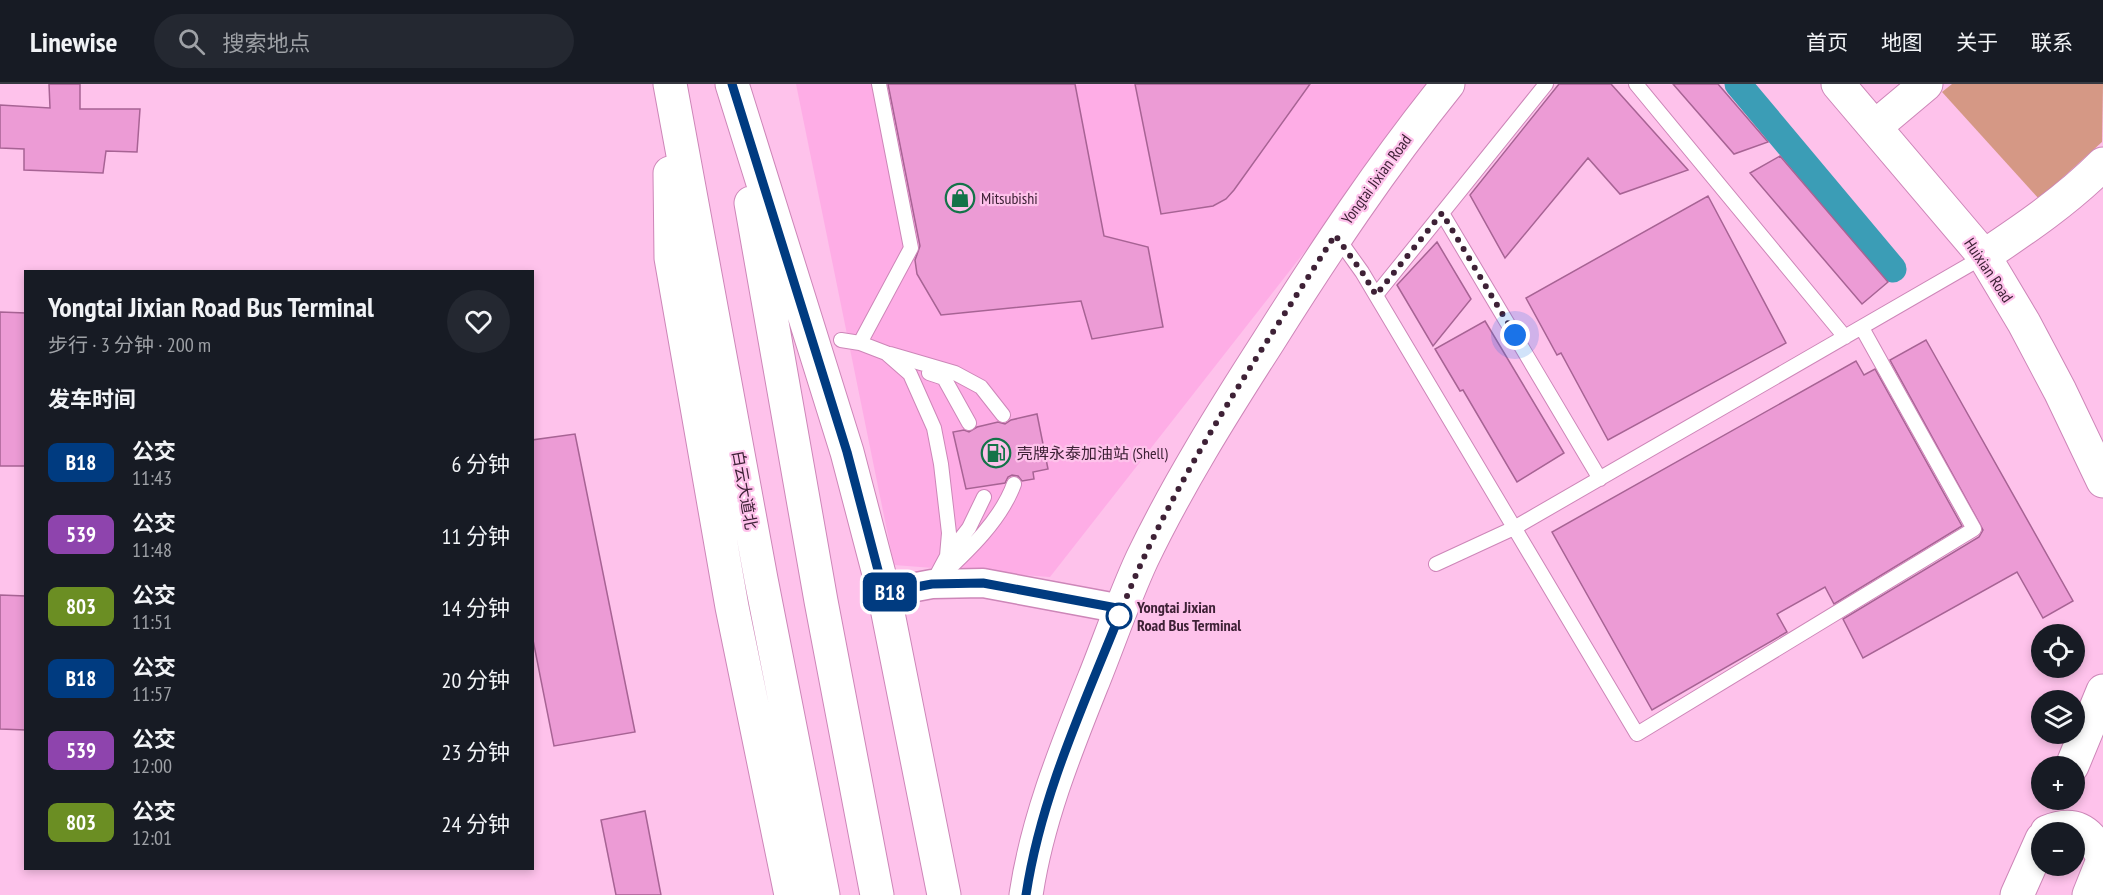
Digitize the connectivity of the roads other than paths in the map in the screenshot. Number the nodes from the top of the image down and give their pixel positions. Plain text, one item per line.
1 (670, 84) edge
2 (731, 84) edge
3 (879, 84) edge
4 (1448, 84) edge
5 (1546, 84) edge
6 (1636, 84) edge
7 (1838, 84) edge
8 (1926, 84) edge
9 (1876, 126) junction
10 (2103, 164) edge
11 (1442, 213) junction
12 (1335, 235) junction
13 (1984, 256) junction
14 (1376, 295) junction
15 (1862, 328) junction
16 (1845, 337) junction
17 (841, 340) dead end
18 (860, 343) junction
19 (886, 353) junction
20 (897, 362) junction
21 (1003, 415) dead end
22 (969, 423) dead end
23 (1600, 478) junction
24 (2103, 481) edge
25 (1014, 484) dead end
26 (984, 497) dead end
27 (1514, 528) junction
28 (946, 556) junction
29 (1436, 564) dead end
30 (932, 584) junction
31 (884, 593) junction
32 (1122, 609) junction
33 (2103, 691) edge
34 (2076, 756) edge
35 (2085, 833) edge
36 (2103, 859) edge
37 (2031, 864) edge
38 (791, 895) edge
39 (823, 895) edge
40 (877, 895) edge
41 (944, 895) edge
42 (1026, 895) edge
43 (2017, 895) edge
44 (2089, 895) edge

1 - 38 main road
1 - 39 main road, 白云大道北
2 - 31 main road
2 - 40 main road
3 - 18 lane
4 - 12 main road, Yongtai Jixian Road
5 - 11 lane
6 - 16 lane
7 - 9 main road, Huixian Road
8 - 9 main road
9 - 13 main road, Huixian Road
10 - 13 main road
11 - 14 lane
11 - 23 lane
12 - 14 lane
12 - 32 main road, Yongtai Jixian Road
13 - 15 lane
13 - 24 main road, Huixian Road
14 - 27 lane
15 - 16 lane
15 - 27 lane
16 - 23 lane
17 - 18 lane
18 - 19 lane
19 - 20 lane
19 - 21 lane
20 - 22 lane
20 - 28 lane
23 - 27 lane
25 - 30 lane
26 - 28 lane
27 - 29 lane
28 - 30 lane
30 - 31 street
30 - 32 street
31 - 41 main road
32 - 42 main road, Yongtai Jixian Road
33 - 34 main road
35 - 36 main road
36 - 44 main road
37 - 43 main road

